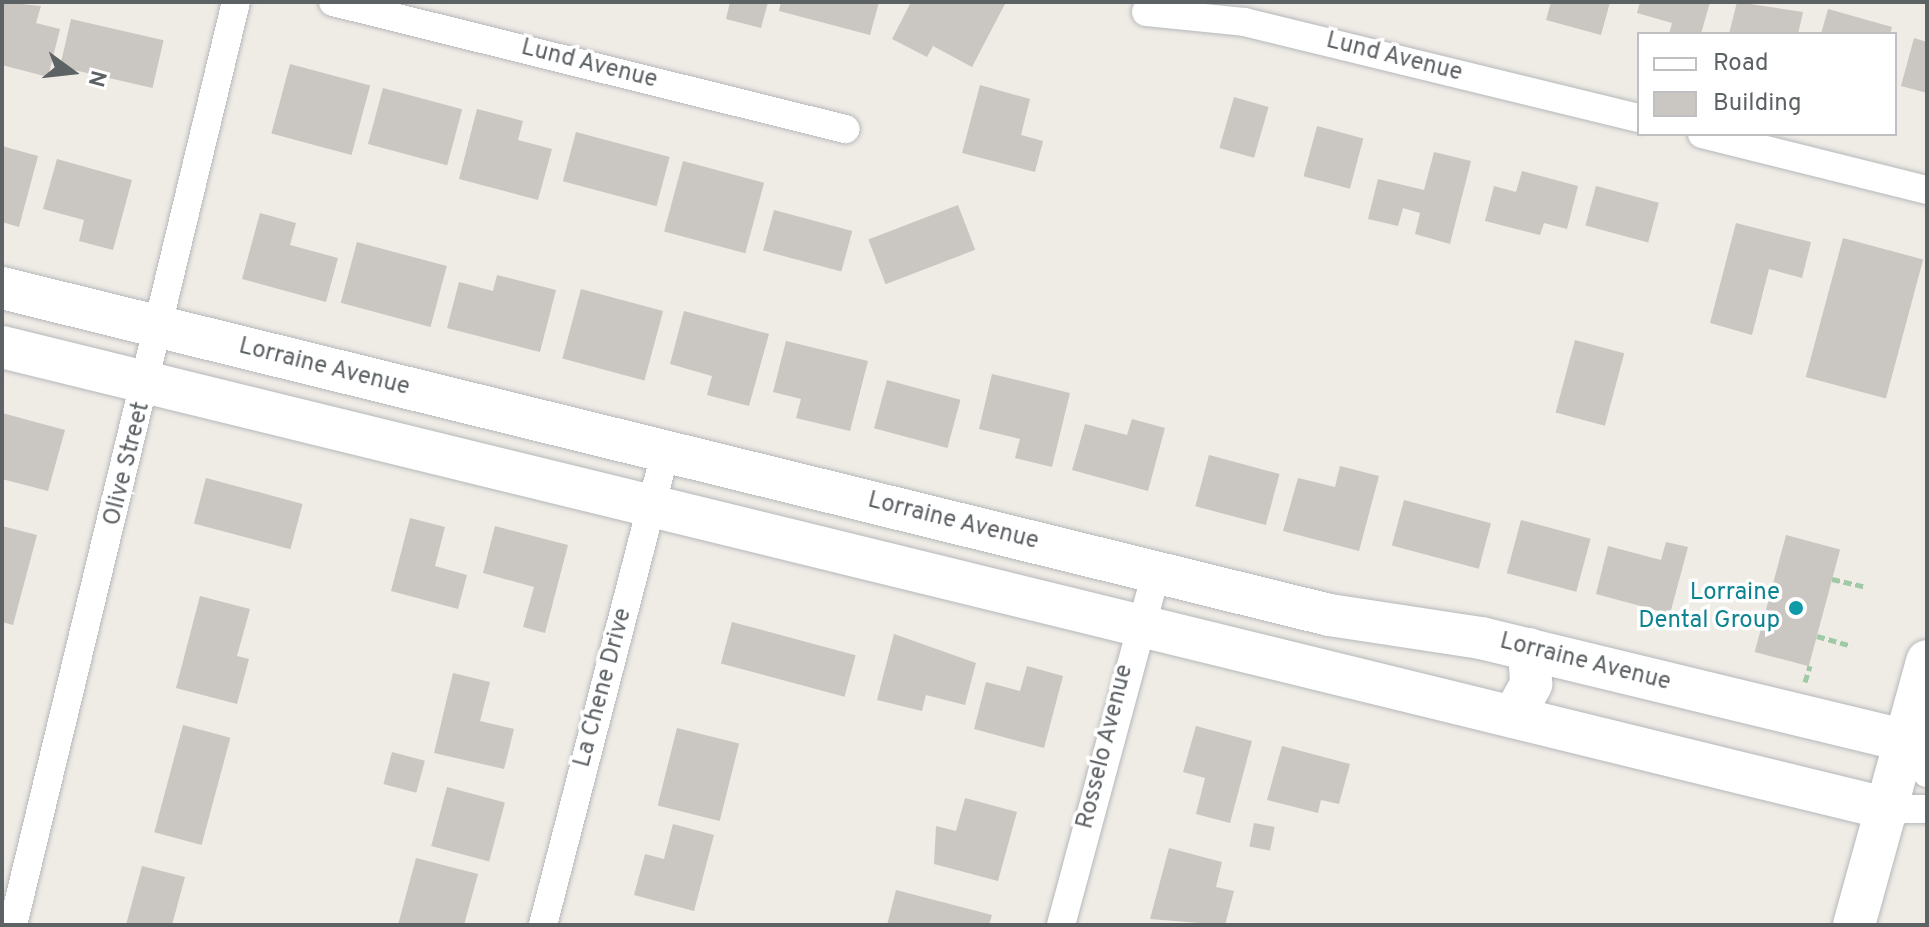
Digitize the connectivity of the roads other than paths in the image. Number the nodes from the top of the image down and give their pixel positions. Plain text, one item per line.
1 (236, 2) edge
2 (333, 2) edge
3 (1146, 12) dead end
4 (1637, 118) edge
5 (845, 129) dead end
6 (1710, 136) edge
7 (1927, 190) edge
8 (2, 288) edge
9 (161, 327) junction
10 (2, 347) edge
11 (148, 384) junction
12 (665, 452) junction
13 (651, 506) junction
14 (1156, 572) junction
15 (1143, 627) junction
16 (1529, 649) junction
17 (1927, 661) edge
18 (1513, 717) junction
19 (1917, 757) edge
20 (1908, 809) edge
21 (13, 925) edge
22 (543, 925) edge
23 (1061, 925) edge
24 (1854, 925) edge

1 - 9 street, Olive Street
2 - 5 street, Lund Avenue
3 - 4 street, Lund Avenue
6 - 7 street
8 - 9 street, Lorraine Avenue
9 - 11 street, Olive Street
9 - 12 street, Lorraine Avenue
10 - 11 street
11 - 13 street
11 - 21 street, Olive Street
12 - 13 street, La Chene Drive
12 - 14 street, Lorraine Avenue
13 - 15 street
13 - 22 street, La Chene Drive
14 - 15 street, Rosselo Avenue
14 - 16 street, Lorraine Avenue
15 - 18 street
15 - 23 street, Rosselo Avenue
16 - 18 street
16 - 19 street, Lorraine Avenue
17 - 19 street
18 - 20 street
19 - 20 street
20 - 24 street

